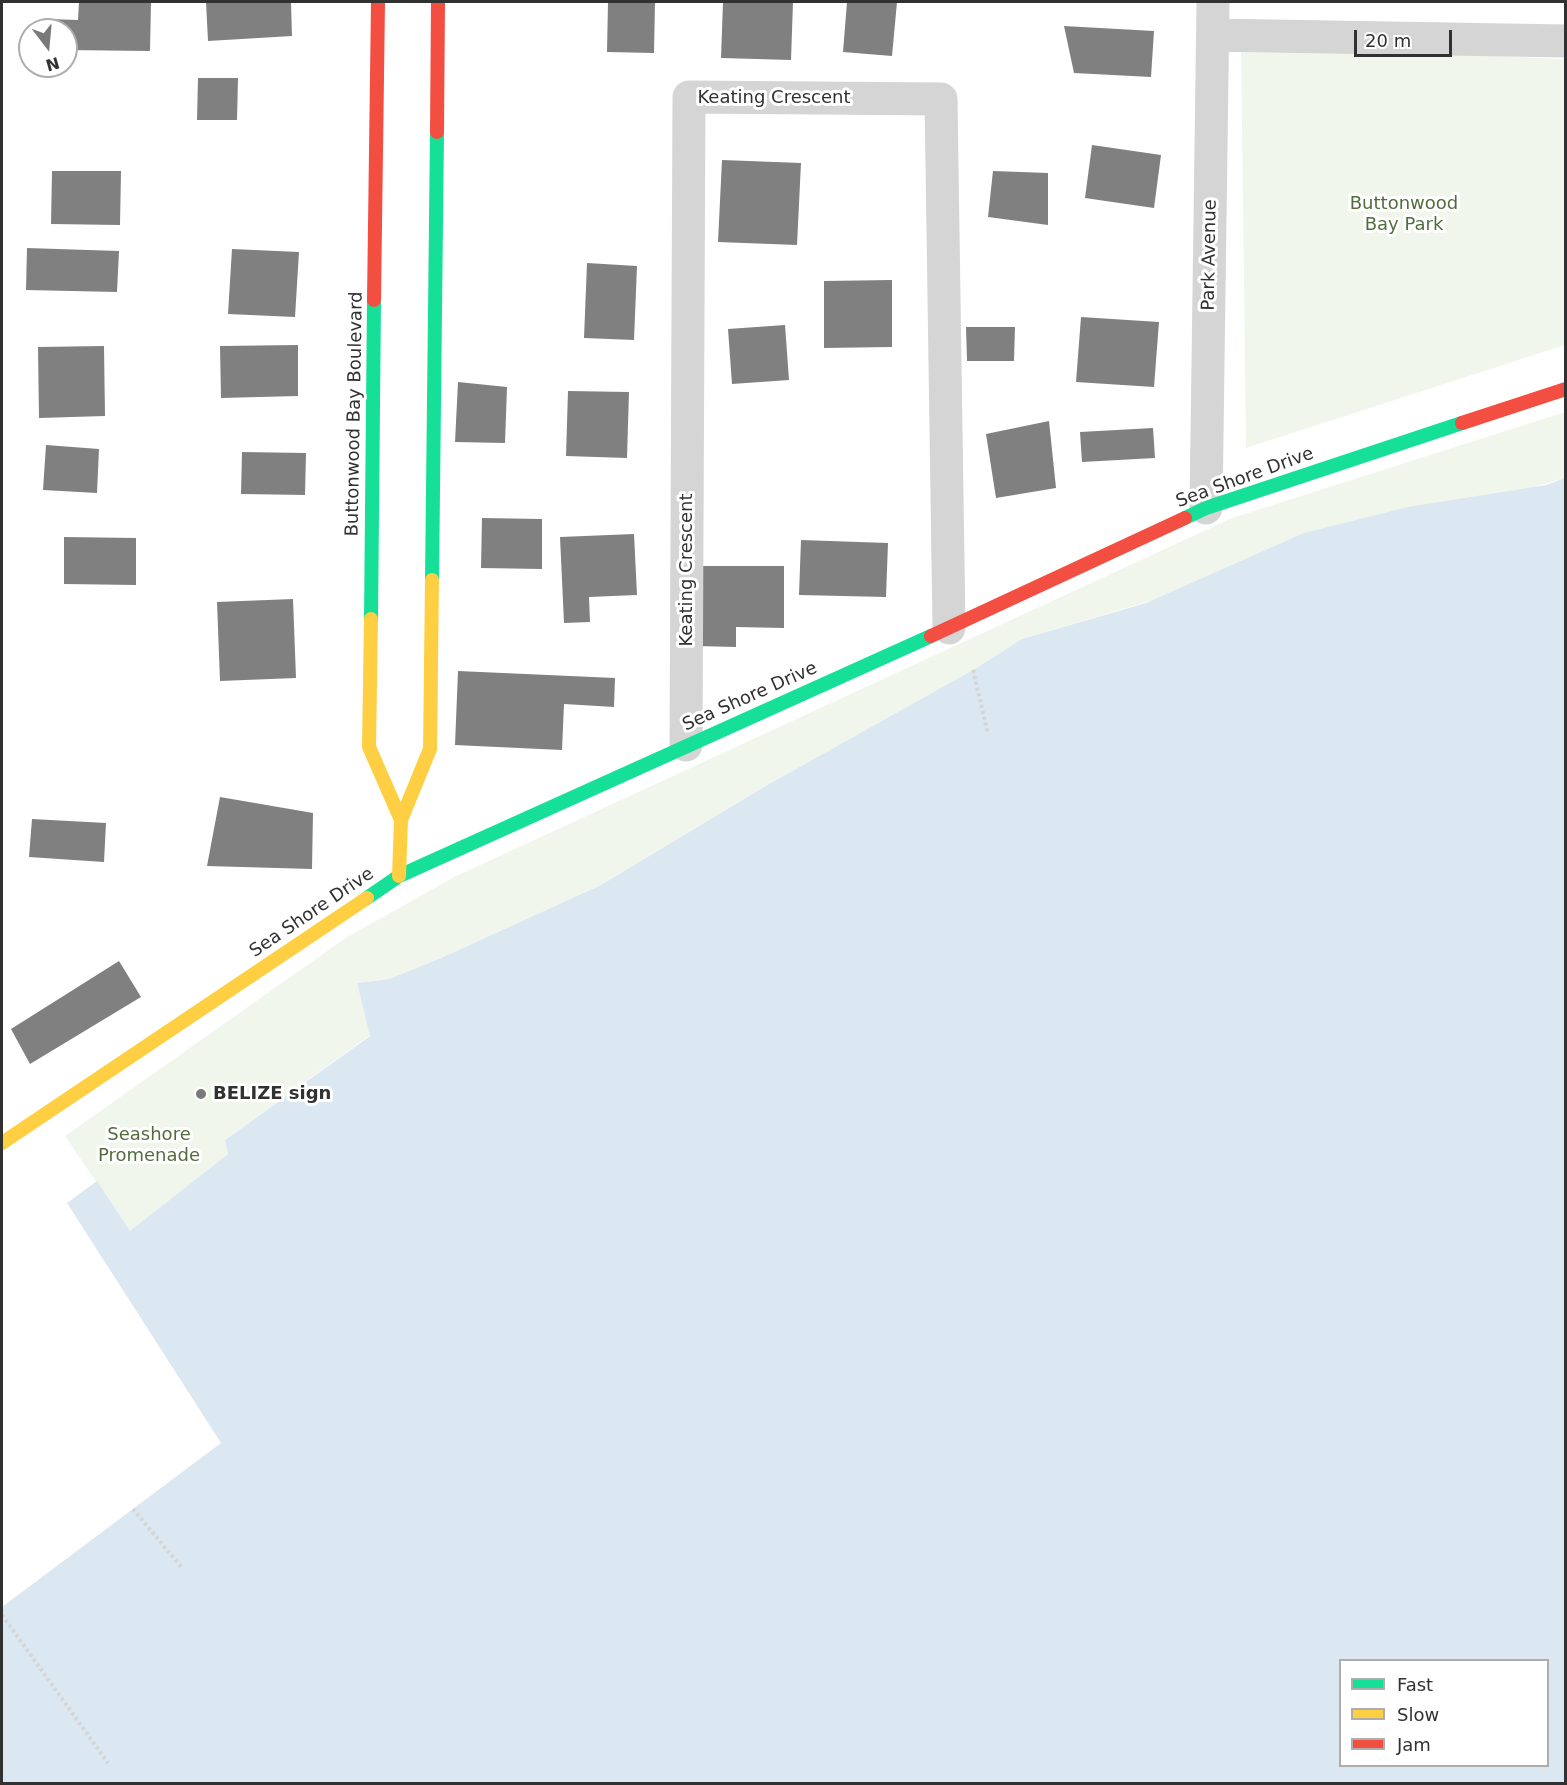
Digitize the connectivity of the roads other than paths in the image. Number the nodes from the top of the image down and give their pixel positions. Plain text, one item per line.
1 (378, 2) edge
2 (438, 2) edge
3 (1213, 2) edge
4 (1213, 35) junction
5 (1566, 41) edge
6 (1566, 389) edge
7 (1206, 508) junction
8 (949, 628) junction
9 (686, 745) junction
10 (401, 820) junction
11 (399, 876) junction
12 (2, 1143) edge

1 - 10 street, Buttonwood Bay Boulevard
2 - 10 street, Buttonwood Bay Boulevard
3 - 4 street, Park Avenue
4 - 5 street
4 - 7 street, Park Avenue
6 - 7 street, Sea Shore Drive
7 - 8 street, Sea Shore Drive
8 - 9 street, Sea Shore Drive
8 - 9 street, Keating Crescent
9 - 11 street, Sea Shore Drive
10 - 11 street, Buttonwood Bay Boulevard
11 - 12 street, Sea Shore Drive

